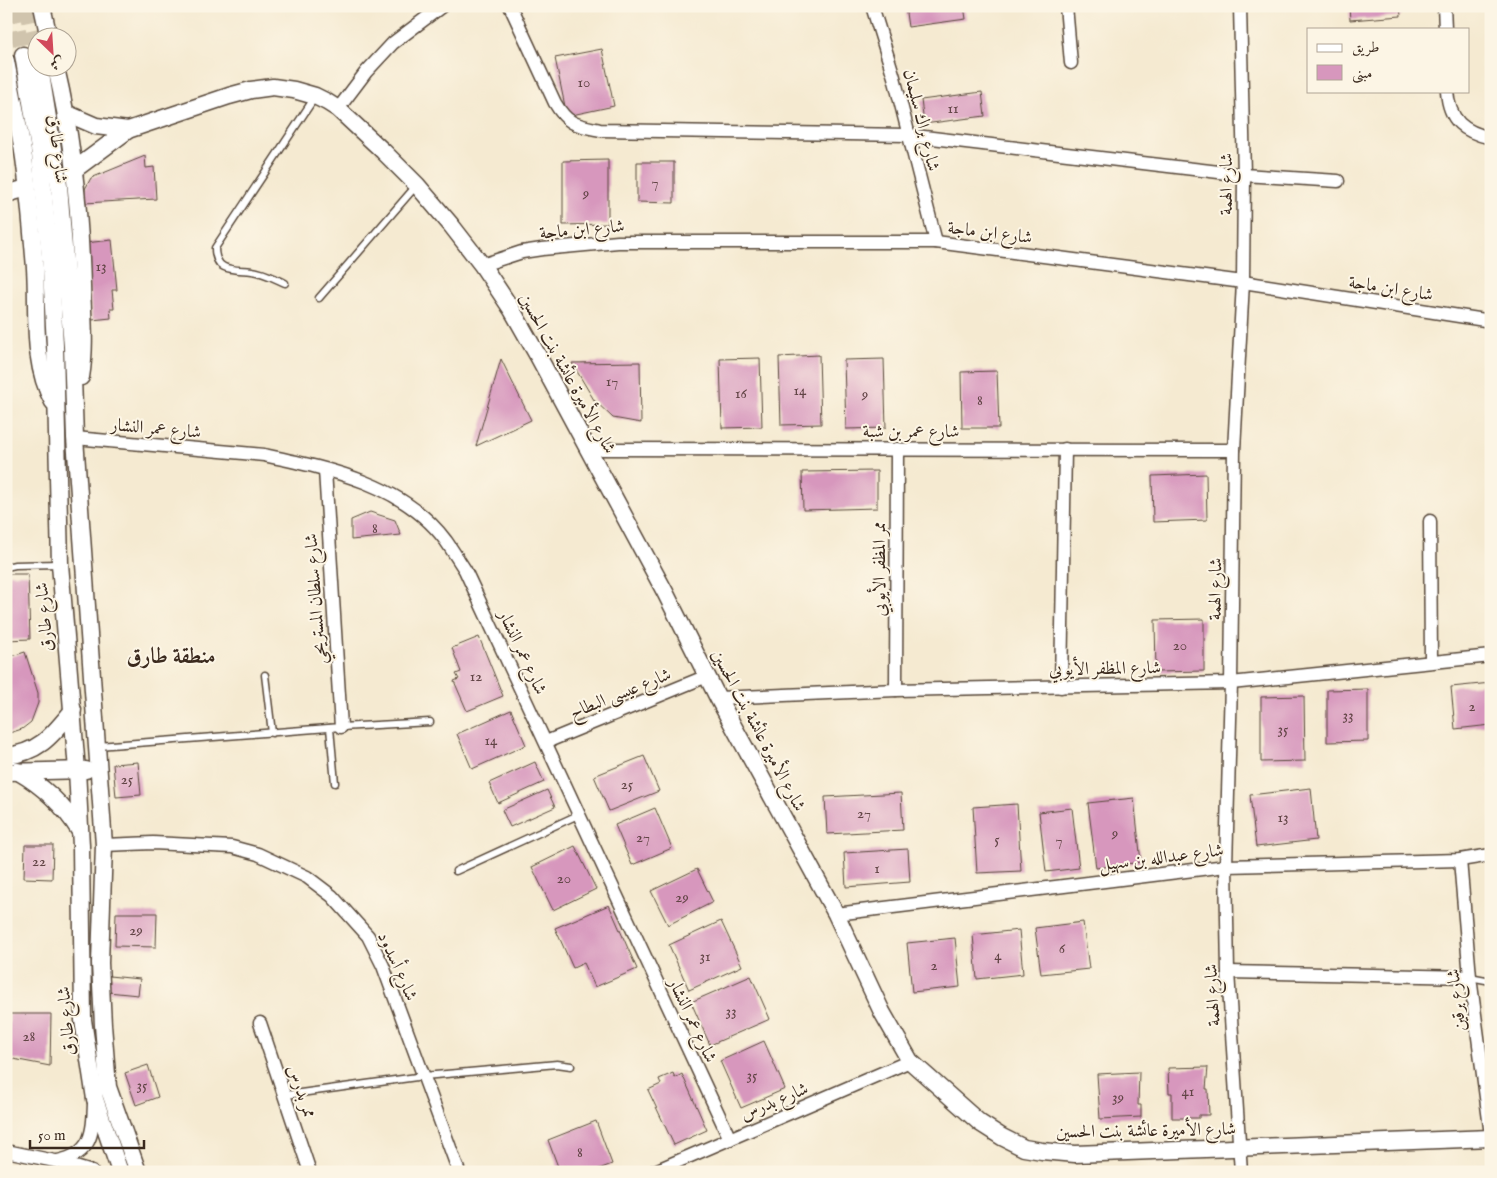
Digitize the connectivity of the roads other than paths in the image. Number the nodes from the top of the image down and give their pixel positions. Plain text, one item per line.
1 (42, 6) edge
2 (442, 6) edge
3 (510, 6) edge
4 (872, 6) edge
5 (1066, 6) edge
6 (1240, 6) edge
7 (1444, 6) edge
8 (47, 28) edge
9 (1445, 28) edge
10 (6, 61) tunnel mouth
11 (1071, 63) dead end
12 (33, 78) edge
13 (42, 78) edge
14 (58, 78) edge
15 (1447, 92) edge
16 (315, 96) junction
17 (338, 109) junction
18 (66, 114) junction
19 (128, 130) junction
20 (907, 135) junction
21 (1491, 138) edge
22 (74, 170) junction
23 (1244, 175) junction
24 (1338, 181) dead end
25 (417, 185) junction
26 (27, 188) junction
27 (6, 194) edge
28 (936, 242) junction
29 (482, 265) junction
30 (1243, 282) junction
31 (285, 283) dead end
32 (319, 298) dead end
33 (1491, 321) edge
34 (74, 398) junction
35 (56, 406) junction
36 (75, 438) junction
37 (587, 449) junction
38 (897, 449) junction
39 (1065, 449) junction
40 (1234, 450) junction
41 (325, 470) junction
42 (1430, 521) dead end
43 (60, 564) junction
44 (6, 567) edge
45 (1491, 656) edge
46 (1432, 662) junction
47 (265, 675) dead end
48 (707, 676) junction
49 (1232, 683) junction
50 (1062, 687) junction
51 (896, 690) junction
52 (718, 698) junction
53 (72, 710) junction
54 (430, 722) dead end
55 (336, 728) junction
56 (272, 733) junction
57 (546, 742) junction
58 (97, 746) junction
59 (6, 756) edge
60 (77, 770) junction
61 (99, 770) junction
62 (12, 771) edge
63 (336, 783) dead end
64 (578, 815) junction
65 (79, 830) junction
66 (104, 845) junction
67 (1491, 855) edge
68 (1460, 860) junction
69 (1226, 866) junction
70 (456, 870) dead end
71 (836, 914) junction
72 (1228, 972) junction
73 (1470, 977) junction
74 (1491, 981) edge
75 (260, 1023) dead end
76 (910, 1061) junction
77 (571, 1066) dead end
78 (424, 1076) junction
79 (286, 1095) junction
80 (94, 1099) junction
81 (1491, 1136) edge
82 (730, 1139) junction
83 (1240, 1148) junction
84 (6, 1151) edge
85 (56, 1161) junction
86 (92, 1172) edge
87 (120, 1172) edge
88 (138, 1172) edge
89 (310, 1172) edge
90 (459, 1172) edge
91 (653, 1172) edge
92 (1241, 1172) edge

1 - 8 street
2 - 17 street
3 - 20 street
4 - 20 street, شارع براك سليمان
5 - 11 street
6 - 23 street, شارع الهمة
7 - 9 street
10 - 26 street
12 - 35 street, شارع طارق
13 - 34 street, شارع طارق
14 - 18 street
15 - 21 street
16 - 17 street, شارع الأميرة عائشة بنت الحسين
16 - 19 street, شارع الأميرة عائشة بنت الحسين
16 - 31 lane
17 - 25 street, شارع الأميرة عائشة بنت الحسين
18 - 19 street, شارع الأميرة عائشة بنت الحسين
18 - 22 street
19 - 22 street, شارع الأميرة عائشة بنت الحسين
20 - 23 street
20 - 28 street, شارع براك سليمان
22 - 34 street
23 - 24 street
23 - 30 street, شارع الهمة
25 - 29 street, شارع الأميرة عائشة بنت الحسين
25 - 32 lane
26 - 27 street
26 - 35 street
28 - 29 street, شارع ابن ماجة
28 - 30 street, شارع ابن ماجة
29 - 37 street, شارع الأميرة عائشة بنت الحسين
30 - 33 street, شارع ابن ماجة
30 - 40 street, شارع الهمة
34 - 36 street, شارع طارق
35 - 43 street, شارع طارق
36 - 41 street, شارع عمر النشار
36 - 58 street, شارع طارق
37 - 38 street, شارع عمر بن شبة
37 - 48 street, شارع الأميرة عائشة بنت الحسين
38 - 39 street, شارع عمر بن شبة
38 - 51 street, ممر المظفر الأيوبي
39 - 40 street, شارع عمر بن شبة
39 - 50 street
40 - 49 street, شارع الهمة
41 - 55 street, شارع سلطان المستريحي
41 - 57 street, شارع عمر النشار
42 - 46 street
43 - 44 lane
43 - 53 street, شارع طارق
45 - 46 street, شارع المظفر الأيوبي
46 - 49 street, شارع المظفر الأيوبي
47 - 56 lane
48 - 52 street, شارع الأميرة عائشة بنت الحسين
48 - 57 street, شارع عيسى البطاح
49 - 50 street, شارع المظفر الأيوبي
49 - 69 street, شارع الهمة
50 - 51 street, شارع المظفر الأيوبي
51 - 52 street, شارع المظفر الأيوبي
52 - 71 street, شارع الأميرة عائشة بنت الحسين
53 - 59 street
53 - 60 street, شارع طارق
54 - 55 lane
55 - 56 lane
55 - 63 lane
56 - 58 lane
57 - 64 street, شارع عمر النشار
58 - 61 street, شارع طارق
60 - 61 street
60 - 62 street
60 - 65 street, شارع طارق
61 - 66 street, شارع طارق
62 - 65 street
64 - 70 lane
64 - 82 street, شارع عمر النشار
65 - 80 street, شارع طارق
66 - 78 street, شارع أسدود
66 - 88 street, شارع طارق
67 - 68 street, شارع عبدالله بن سهيل
68 - 69 street, شارع عبدالله بن سهيل
68 - 73 street, شارع برقين
69 - 71 street, شارع عبدالله بن سهيل
69 - 72 street, شارع الهمة
71 - 76 street, شارع الأميرة عائشة بنت الحسين
72 - 73 street
72 - 83 street, شارع الهمة
73 - 74 lane
73 - 81 street, شارع برقين
75 - 79 street, ممر بدرس
76 - 82 street, شارع بدرس
76 - 83 street, شارع الأميرة عائشة بنت الحسين
77 - 78 lane
78 - 79 lane
78 - 90 street, شارع أسدود
79 - 89 street, ممر بدرس
80 - 85 street
80 - 87 street, شارع طارق
81 - 83 street, شارع الأميرة عائشة بنت الحسين
82 - 91 street, شارع بدرس
83 - 92 street, شارع الهمة
84 - 85 street
85 - 86 street

